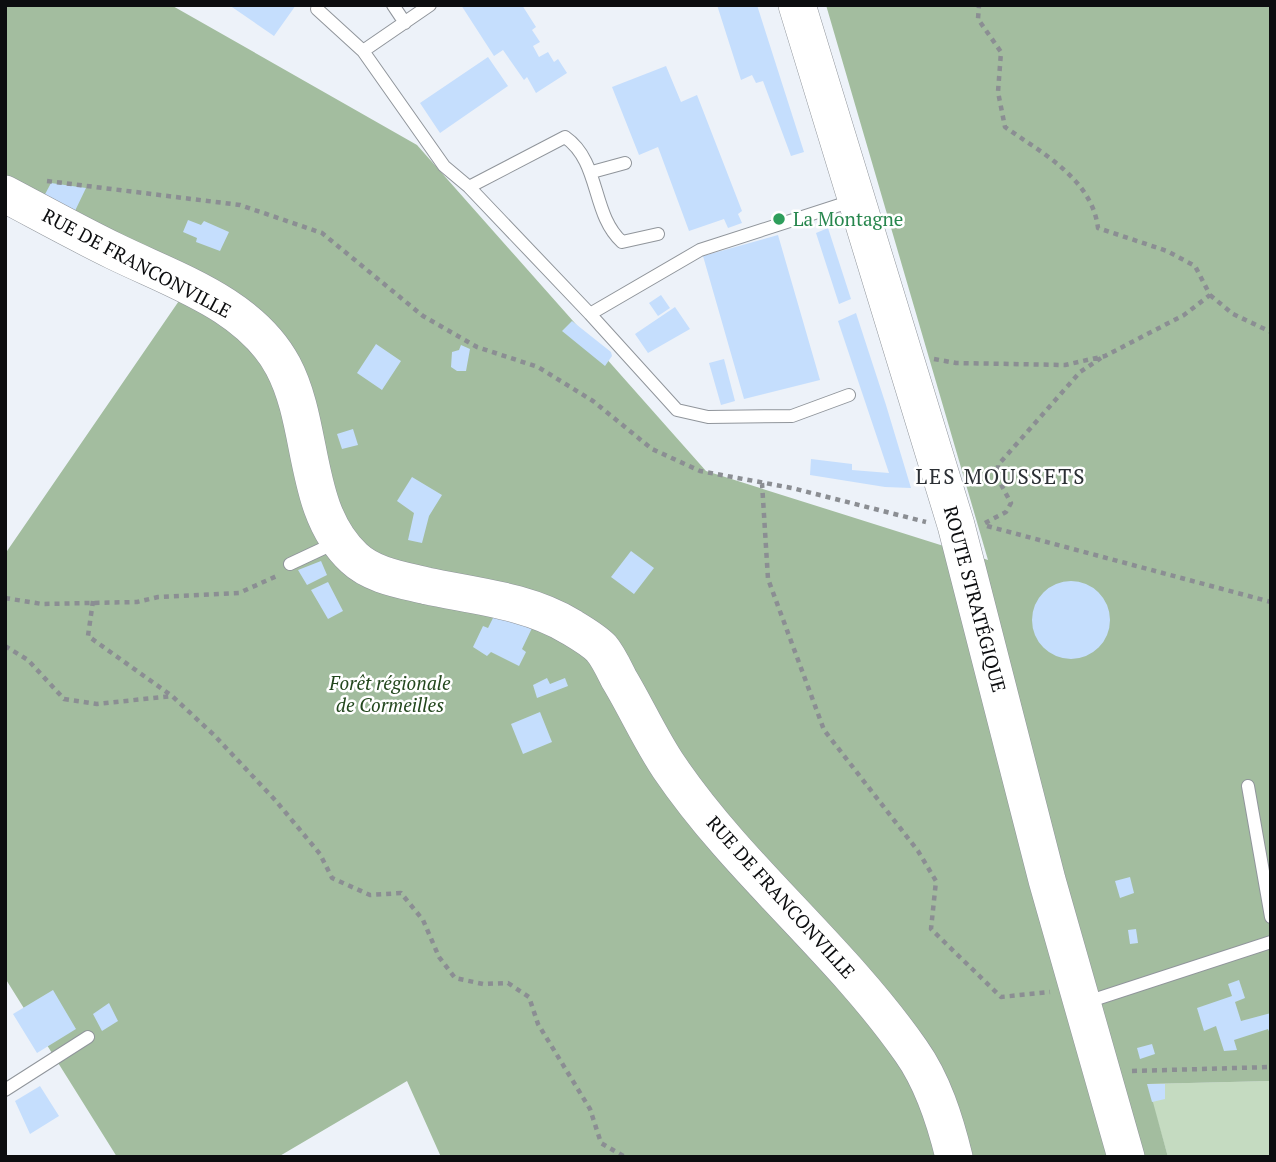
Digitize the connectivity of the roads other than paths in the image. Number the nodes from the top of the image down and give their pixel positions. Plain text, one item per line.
1 (393, 5) edge
2 (430, 5) edge
3 (797, 5) edge
4 (317, 9) dead end
5 (405, 23) junction
6 (363, 51) junction
7 (625, 163) dead end
8 (592, 172) junction
9 (21, 187) edge
10 (469, 187) junction
11 (856, 200) junction
12 (658, 234) dead end
13 (590, 314) junction
14 (849, 395) dead end
15 (337, 542) junction
16 (290, 564) road end
17 (1248, 786) dead end
18 (1271, 917) edge
19 (1271, 942) edge
20 (1071, 997) junction
21 (88, 1037) dead end
22 (5, 1090) edge
23 (954, 1157) edge
24 (1126, 1157) edge

1 - 5 lane
2 - 5 lane
3 - 11 street, ROUTE STRATÉGIQUE
4 - 6 lane
5 - 6 lane
6 - 10 lane
7 - 8 lane
8 - 10 lane
8 - 12 lane
9 - 15 street, RUE DE FRANCONVILLE
10 - 13 lane
11 - 13 lane
11 - 20 street, ROUTE STRATÉGIQUE
13 - 14 lane
15 - 16 lane
15 - 23 street, RUE DE FRANCONVILLE
17 - 18 lane
19 - 20 lane
20 - 24 street, ROUTE STRATÉGIQUE
21 - 22 lane

